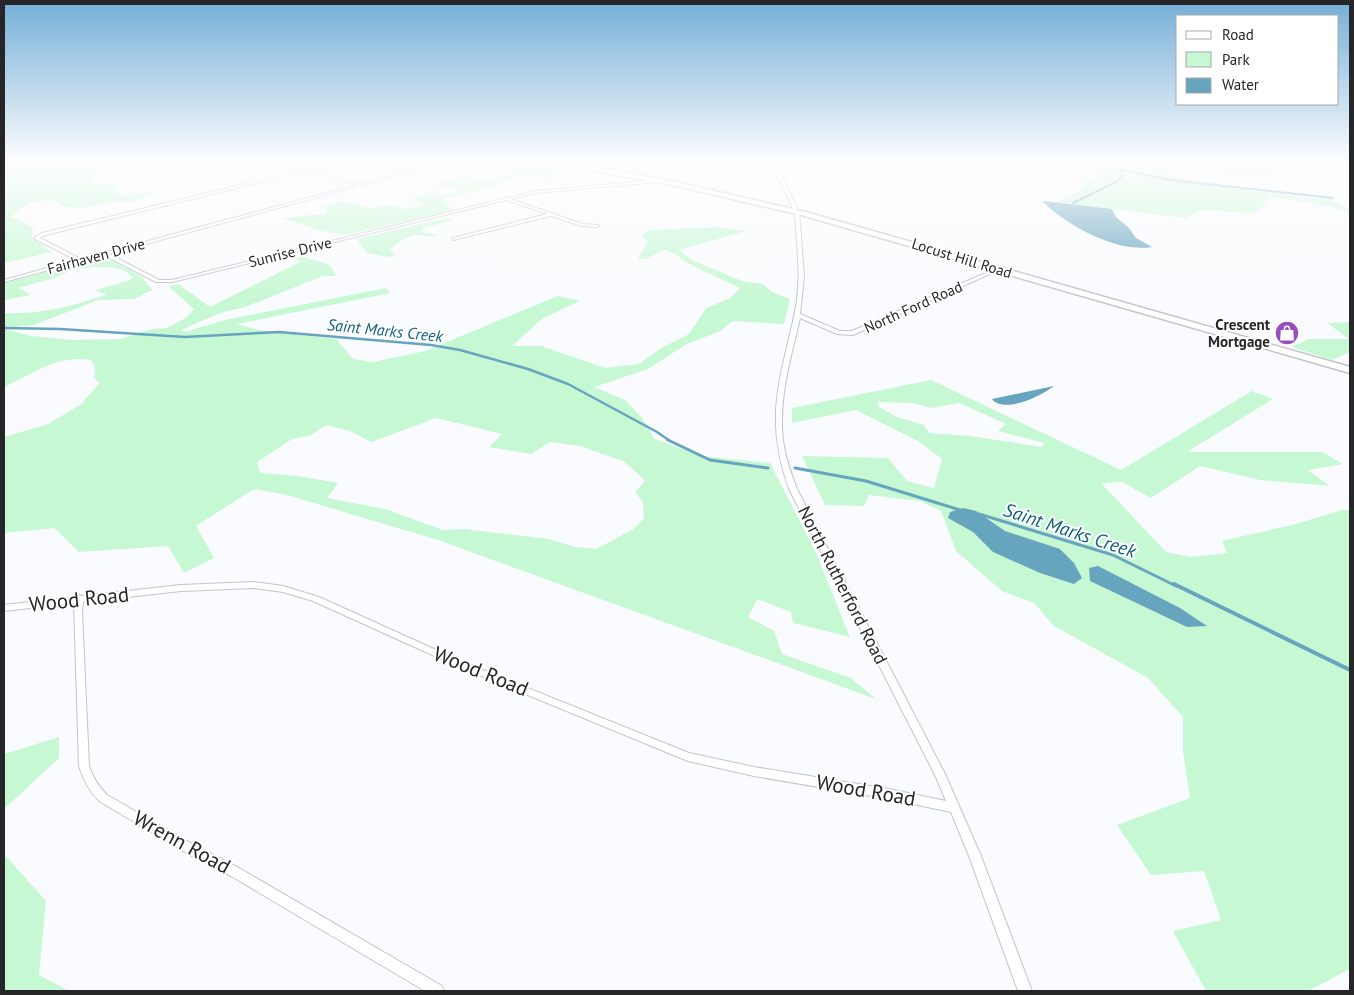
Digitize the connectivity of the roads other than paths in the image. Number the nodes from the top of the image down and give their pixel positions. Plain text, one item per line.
1 (153, 207) edge
2 (277, 207) edge
3 (473, 207) edge
4 (531, 207) edge
5 (780, 207) edge
6 (795, 207) edge
7 (797, 211) junction
8 (550, 214) junction
9 (597, 226) dead end
10 (455, 239) dead end
11 (104, 254) junction
12 (80, 260) junction
13 (999, 269) junction
14 (4, 281) edge
15 (798, 315) junction
16 (1350, 370) edge
17 (79, 598) junction
18 (4, 608) edge
19 (955, 808) junction
20 (437, 991) edge
21 (1025, 991) edge

1 - 12 street
2 - 11 street, Fairhaven Drive
3 - 11 street, Sunrise Drive
4 - 8 street
5 - 7 main road, Locust Hill Road
6 - 7 street, North Rutherford Road
7 - 13 main road, Locust Hill Road
7 - 15 street, North Rutherford Road
8 - 9 street
8 - 10 street
11 - 12 street, Fairhaven Drive
12 - 14 street, Fairhaven Drive
13 - 15 street, North Ford Road
13 - 16 main road, Locust Hill Road
15 - 19 street, North Rutherford Road
17 - 18 street, Wood Road
17 - 19 street, Wood Road
17 - 20 street, Wrenn Road
19 - 21 street, North Rutherford Road

